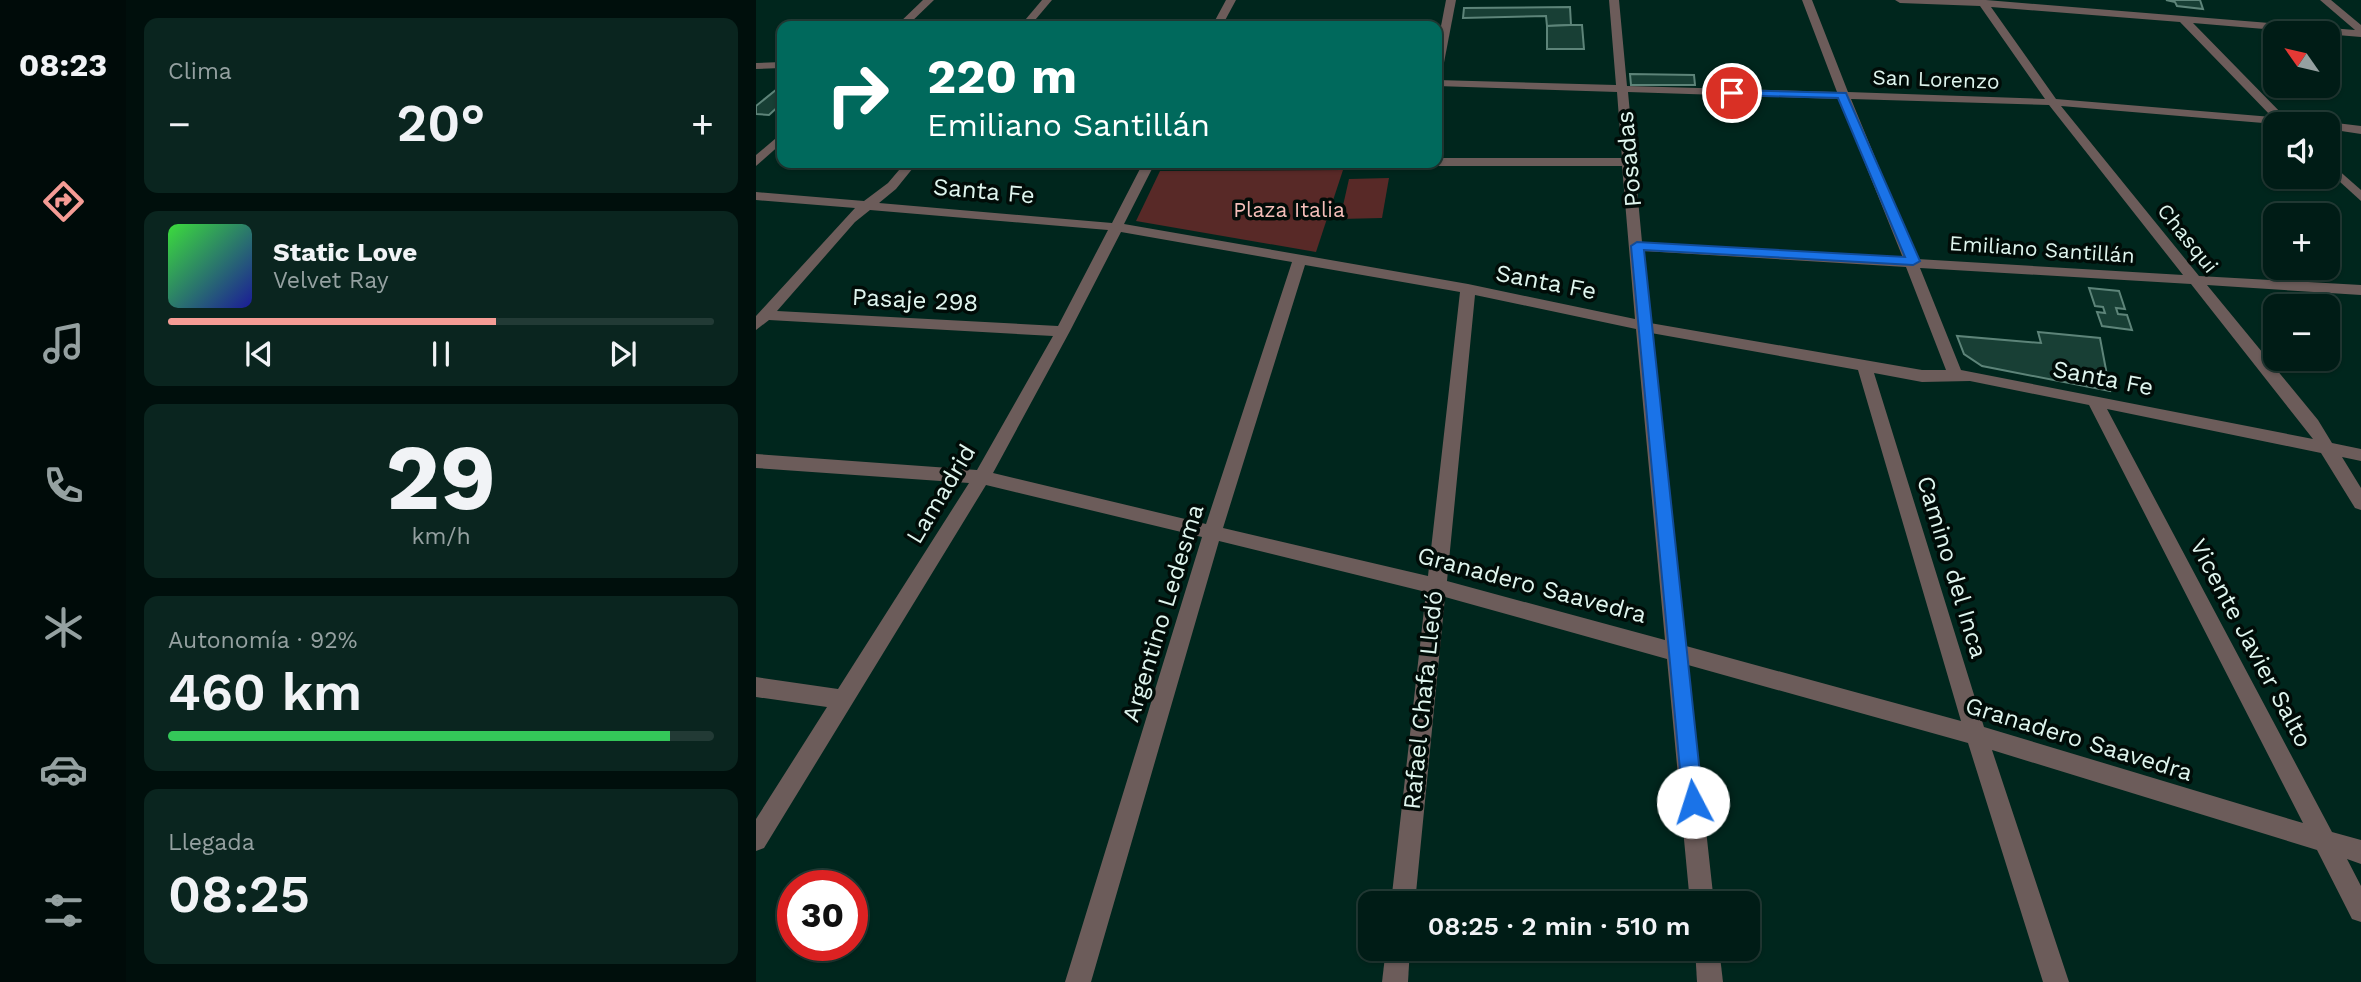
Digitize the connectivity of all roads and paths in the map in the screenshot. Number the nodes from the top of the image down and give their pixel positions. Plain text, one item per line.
1 (929, 0) edge
2 (1047, 0) edge
3 (1231, 0) edge
4 (1451, 0) edge
5 (1614, 0) edge
6 (1807, 0) edge
7 (1900, 0) edge
8 (2325, 0) edge
9 (1982, 1) edge
10 (2183, 19) junction
11 (906, 21) edge
12 (1029, 21) edge
13 (1220, 21) edge
14 (2361, 32) edge
15 (1442, 47) edge
16 (777, 65) edge
17 (756, 66) edge
18 (1442, 83) edge
19 (1623, 90) junction
20 (1842, 95) junction
21 (2051, 102) junction
22 (2273, 112) edge
23 (2263, 121) edge
24 (2340, 127) edge
25 (2361, 130) edge
26 (777, 142) edge
27 (756, 162) edge
28 (1442, 162) edge
29 (1630, 162) junction
30 (907, 168) edge
31 (1146, 168) edge
32 (2340, 177) edge
33 (756, 196) edge
34 (2361, 197) edge
35 (868, 204) junction
36 (1116, 227) junction
37 (1637, 246) junction
38 (1300, 259) junction
39 (1913, 261) junction
40 (2196, 279) junction
41 (1468, 289) junction
42 (2361, 290) edge
43 (761, 320) edge
44 (1643, 328) junction
45 (1063, 331) junction
46 (1864, 366) junction
47 (1955, 374) junction
48 (2094, 400) junction
49 (2326, 446) junction
50 (2361, 455) edge
51 (756, 461) edge
52 (982, 477) junction
53 (2361, 503) edge
54 (1212, 534) junction
55 (1435, 586) junction
56 (1679, 651) junction
57 (756, 687) edge
58 (844, 700) junction
59 (1976, 735) junction
60 (756, 840) edge
61 (2324, 841) junction
62 (2361, 852) edge
63 (1404, 891) edge
64 (1701, 891) edge
65 (2361, 910) edge
66 (1397, 961) edge
67 (1708, 961) edge
68 (1078, 982) edge
69 (1395, 982) edge
70 (1710, 982) edge
71 (2056, 982) edge

1 - 11 street
2 - 12 street
3 - 13 street
4 - 15 street
5 - 19 street, Posadas
6 - 20 street
7 - 9 street
8 - 14 street
9 - 10 street
9 - 21 street, Chasqui
10 - 14 street
10 - 22 street
16 - 17 street
18 - 19 street, San Lorenzo
19 - 20 street, San Lorenzo
19 - 29 street, Posadas
20 - 21 street, San Lorenzo
20 - 39 street
21 - 23 street, San Lorenzo
21 - 40 street, Chasqui
24 - 25 street
26 - 27 street
28 - 29 street
29 - 37 street, Posadas
30 - 35 street
31 - 36 street, Lamadrid
32 - 34 street
33 - 35 street, Santa Fe
35 - 36 street, Santa Fe
35 - 43 street
36 - 38 street, Santa Fe
36 - 45 street, Lamadrid
37 - 39 street, Emiliano Santillán
37 - 44 street, Posadas
38 - 41 street, Santa Fe
38 - 54 street, Argentino Ledesma
39 - 40 street, Emiliano Santillán
39 - 47 street
40 - 42 street, Emiliano Santillán
40 - 49 street, Chasqui
41 - 44 street, Santa Fe
41 - 55 street, Rafael Chafa Lledó
43 - 45 street, Pasaje 298
44 - 46 street, Santa Fe
44 - 56 street, Posadas
45 - 52 street, Lamadrid
46 - 47 street, Santa Fe
46 - 59 street, Camino del Inca
47 - 48 street, Santa Fe
48 - 49 street, Santa Fe
48 - 61 street, Vicente Javier Salto
49 - 50 street, Santa Fe
49 - 53 street, Chasqui
51 - 52 street, Granadero Saavedra
52 - 54 street, Granadero Saavedra
52 - 58 street, Lamadrid
54 - 55 street, Granadero Saavedra
54 - 68 street, Argentino Ledesma
55 - 56 street, Granadero Saavedra
55 - 63 street, Rafael Chafa Lledó
56 - 59 street, Granadero Saavedra
56 - 64 street, Posadas
57 - 58 street
58 - 60 street, Lamadrid
59 - 61 street, Granadero Saavedra
59 - 71 street, Camino del Inca
61 - 62 street, Granadero Saavedra
61 - 65 street, Vicente Javier Salto
66 - 69 street
67 - 70 street

